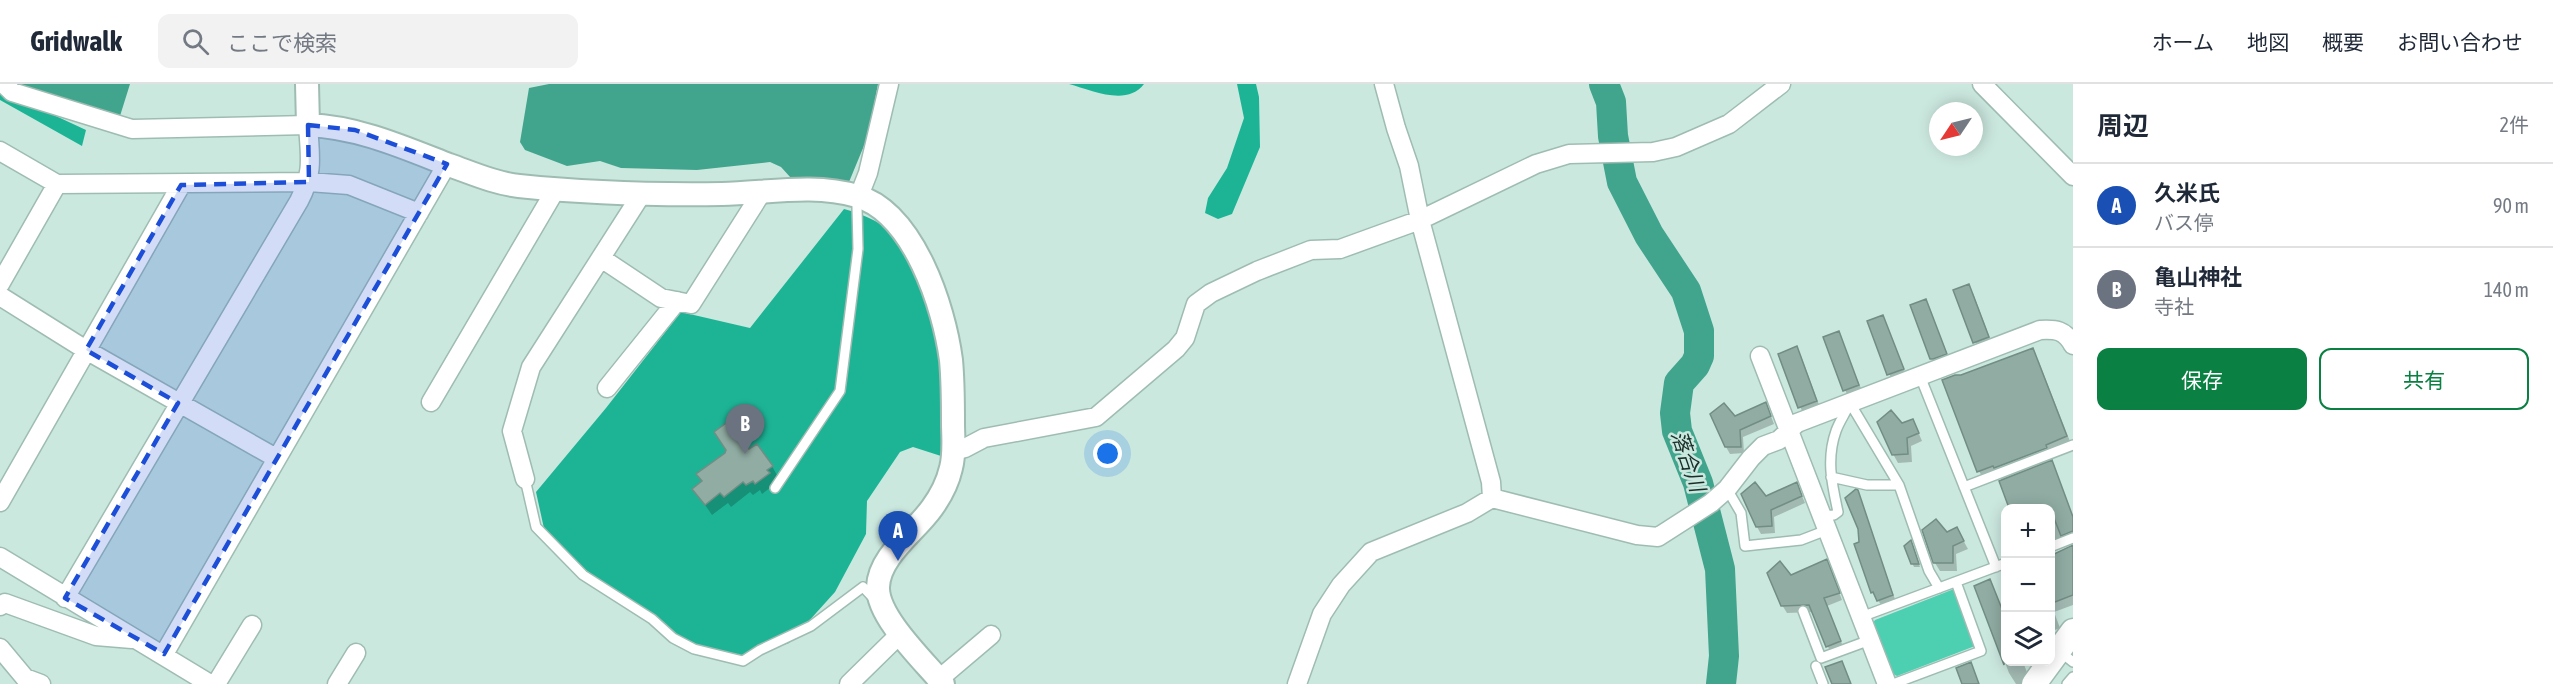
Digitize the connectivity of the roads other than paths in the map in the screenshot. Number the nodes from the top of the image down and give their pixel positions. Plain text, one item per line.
1 (4, 84) edge
2 (306, 84) edge
3 (889, 84) edge
4 (1384, 84) edge
5 (1780, 84) edge
6 (1982, 84) edge
7 (308, 125) junction
8 (0, 151) edge
9 (447, 164) junction
10 (2073, 176) edge
11 (309, 182) junction
12 (57, 184) junction
13 (180, 185) junction
14 (556, 189) junction
15 (762, 192) junction
16 (641, 195) junction
17 (860, 196) junction
18 (419, 213) junction
19 (1420, 220) junction
20 (601, 258) junction
21 (0, 284) edge
22 (0, 297) edge
23 (677, 301) junction
24 (2073, 345) edge
25 (86, 350) junction
26 (1760, 356) dead end
27 (1920, 375) junction
28 (607, 387) dead end
29 (431, 402) dead end
30 (178, 403) junction
31 (1850, 403) junction
32 (1788, 429) junction
33 (2073, 445) edge
34 (953, 451) junction
35 (276, 458) junction
36 (1831, 477) junction
37 (525, 479) joint
38 (1899, 484) junction
39 (1964, 487) junction
40 (775, 488) dead end
41 (1727, 489) junction
42 (1492, 498) junction
43 (0, 502) edge
44 (1824, 523) junction
45 (2073, 538) edge
46 (2055, 544) edge
47 (0, 557) edge
48 (2001, 565) edge
49 (1956, 582) junction
50 (1939, 588) junction
51 (65, 598) junction
52 (0, 606) edge
53 (884, 609) junction
54 (1803, 610) dead end
55 (1861, 617) junction
56 (252, 625) dead end
57 (2073, 631) edge
58 (901, 633) junction
59 (991, 635) dead end
60 (137, 639) junction
61 (1870, 640) junction
62 (0, 648) edge
63 (356, 652) dead end
64 (164, 654) junction
65 (2066, 657) edge
66 (1816, 666) dead end
67 (2073, 677) edge
68 (941, 682) edge
69 (40, 684) edge
70 (210, 684) edge
71 (216, 684) edge
72 (337, 684) edge
73 (849, 684) edge
74 (1297, 684) edge
75 (1823, 684) edge
76 (1887, 684) edge
77 (1893, 684) edge
78 (2034, 684) edge
79 (2067, 684) edge

1 - 7 street
2 - 7 street
3 - 17 street
4 - 19 street
5 - 19 street
6 - 10 street
7 - 9 street
7 - 11 street
8 - 12 street
9 - 14 street
9 - 18 street
11 - 13 street
11 - 18 street
11 - 30 street
12 - 13 street
12 - 21 street
13 - 25 street
14 - 16 street
14 - 29 street
15 - 16 street
15 - 17 street
15 - 23 street
16 - 20 street
17 - 34 street
17 - 40 lane
18 - 35 street
19 - 34 street
19 - 42 street
20 - 23 street
20 - 37 street
22 - 25 street
23 - 28 street
24 - 27 street
25 - 30 street
25 - 43 street
26 - 32 street
27 - 31 street
27 - 39 lane
30 - 35 street
30 - 51 street
31 - 32 street
31 - 36 lane
31 - 38 lane
32 - 41 street
32 - 44 street
33 - 39 lane
34 - 53 street
35 - 64 street
36 - 38 lane
36 - 44 lane
37 - 53 lane
38 - 50 lane
39 - 48 lane
41 - 42 street
41 - 44 lane
42 - 74 street
44 - 55 street
45 - 46 lane
47 - 51 street
48 - 49 lane
49 - 50 lane
49 - 77 lane
50 - 55 lane
51 - 60 street
52 - 60 street
53 - 58 street
54 - 61 lane
55 - 61 street
56 - 71 street
57 - 65 main road
58 - 68 street
58 - 73 street
59 - 68 street
60 - 64 street
61 - 76 street
62 - 69 street
63 - 72 street
64 - 70 street
65 - 78 main road
66 - 75 lane
67 - 79 lane

